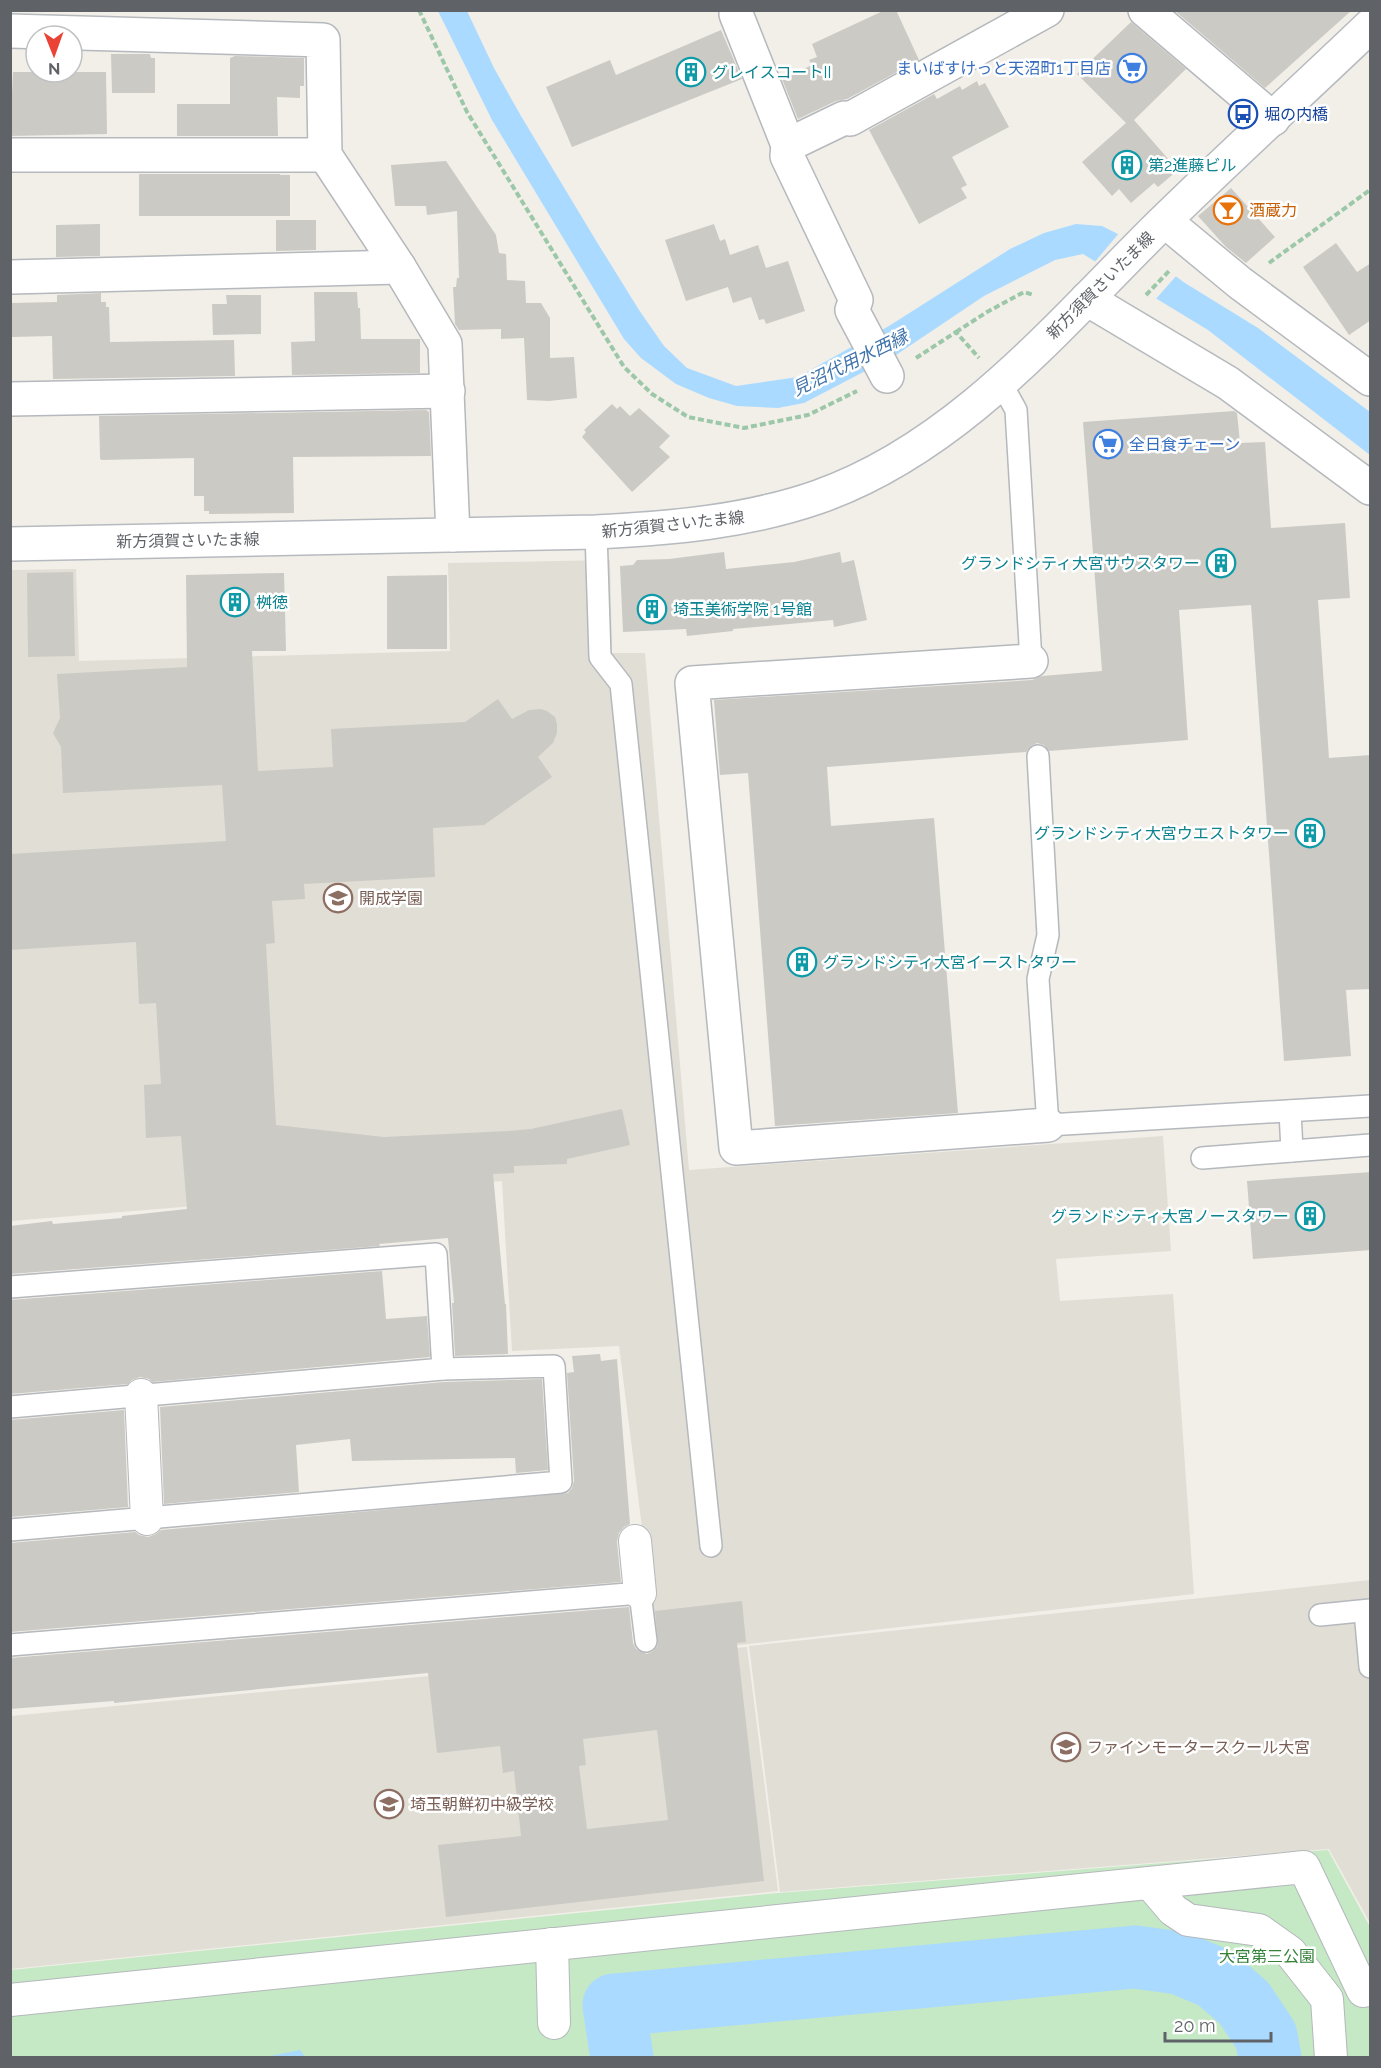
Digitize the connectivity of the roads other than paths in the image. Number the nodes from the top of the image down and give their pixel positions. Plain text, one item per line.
1 (1047, 10) edge
2 (1145, 10) edge
3 (736, 14) dead end
4 (1371, 26) edge
5 (10, 31) edge
6 (1273, 119) junction
7 (788, 146) junction
8 (10, 155) edge
9 (325, 155) junction
10 (1158, 227) junction
11 (399, 267) junction
12 (10, 277) edge
13 (1096, 290) junction
14 (884, 372) road end
15 (1371, 379) edge
16 (1001, 383) junction
17 (448, 391) junction
18 (10, 399) edge
19 (1371, 488) edge
20 (596, 532) junction
21 (453, 534) junction
22 (10, 544) edge
23 (1031, 661) joint
24 (1038, 756) dead end
25 (1371, 1106) edge
26 (1290, 1111) junction
27 (1048, 1125) junction
28 (1371, 1145) edge
29 (1292, 1151) junction
30 (1202, 1158) dead end
31 (10, 1287) edge
32 (443, 1369) junction
33 (141, 1395) junction
34 (10, 1407) edge
35 (147, 1519) junction
36 (10, 1530) edge
37 (635, 1541) dead end
38 (711, 1546) dead end
39 (640, 1593) junction
40 (1368, 1610) edge
41 (1320, 1615) dead end
42 (646, 1641) dead end
43 (10, 1645) edge
44 (1371, 1667) edge
45 (1150, 1883) junction
46 (552, 1944) junction
47 (1367, 1990) edge
48 (1327, 1999) junction
49 (10, 2000) edge
50 (554, 2023) dead end
51 (1331, 2058) edge

1 - 7 street
2 - 6 street
3 - 7 street
4 - 6 street, 新方須賀さいたま線
5 - 9 street
6 - 10 street, 新方須賀さいたま線
7 - 14 street
8 - 9 street
9 - 11 street
10 - 13 street, 新方須賀さいたま線
10 - 15 street
11 - 12 street
11 - 17 street
13 - 16 street, 新方須賀さいたま線
13 - 19 street
16 - 20 street, 新方須賀さいたま線
16 - 23 lane
17 - 18 street
17 - 21 street
20 - 21 street, 新方須賀さいたま線
20 - 38 lane
21 - 22 street, 新方須賀さいたま線
23 - 27 street
24 - 27 lane
25 - 26 lane
26 - 27 lane
26 - 29 lane
28 - 29 lane
29 - 30 lane
31 - 32 lane
32 - 33 lane
32 - 35 lane
33 - 34 lane
33 - 35 street
35 - 36 lane
37 - 39 street
39 - 42 lane
39 - 43 lane
40 - 41 lane
40 - 44 lane
45 - 46 street
45 - 47 street
45 - 48 street
46 - 49 street
46 - 50 street
47 - 48 street
48 - 51 street

